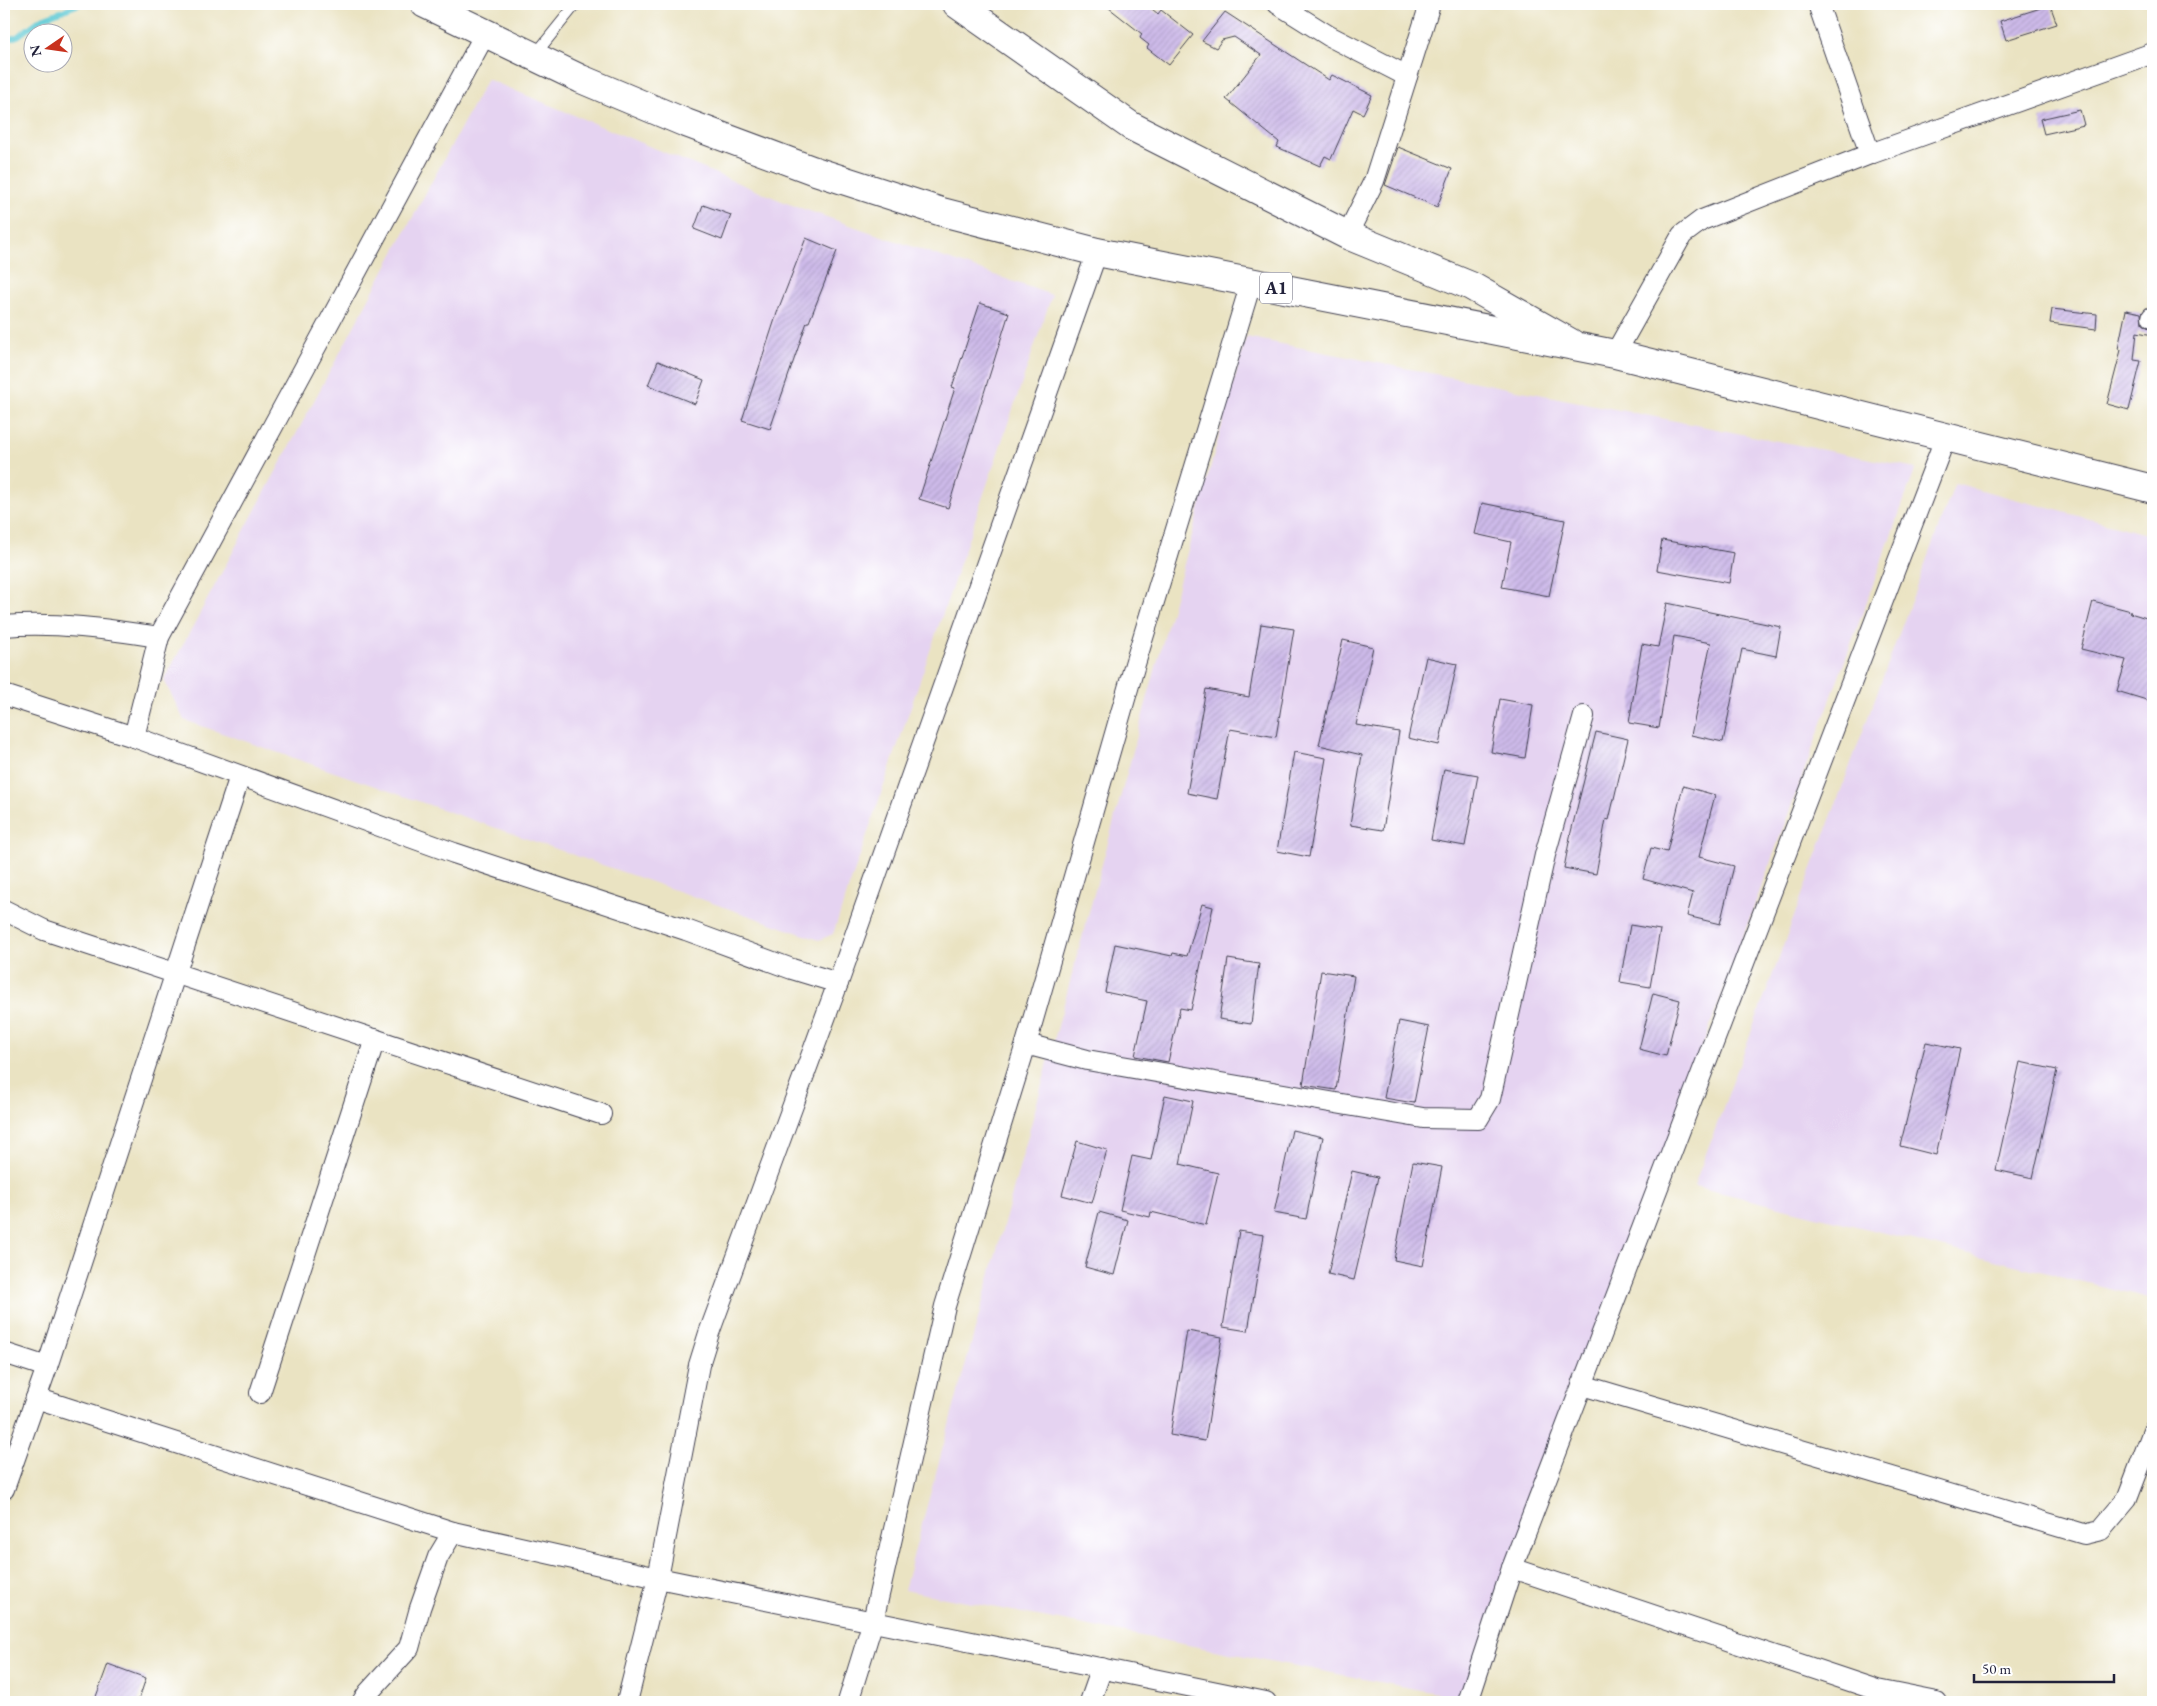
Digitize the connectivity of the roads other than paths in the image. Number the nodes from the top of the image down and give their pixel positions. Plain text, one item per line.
1 (425, 4) edge
2 (576, 4) edge
3 (957, 4) edge
4 (1278, 4) edge
5 (1430, 4) edge
6 (1818, 4) edge
7 (485, 34) junction
8 (2153, 53) edge
9 (534, 56) junction
10 (1407, 76) junction
11 (1870, 154) junction
12 (1347, 236) junction
13 (1097, 252) junction
14 (1251, 283) junction
15 (1574, 345) junction
16 (1615, 354) junction
17 (1946, 436) junction
18 (2153, 489) edge
19 (4, 626) edge
20 (159, 637) junction
21 (4, 695) edge
22 (1584, 716) dead end
23 (134, 737) junction
24 (240, 776) junction
25 (4, 910) edge
26 (176, 973) junction
27 (838, 983) junction
28 (375, 1039) junction
29 (1026, 1044) junction
30 (602, 1114) dead end
31 (4, 1353) edge
32 (47, 1367) junction
33 (1582, 1385) junction
34 (260, 1393) dead end
35 (36, 1398) junction
36 (2153, 1431) edge
37 (4, 1489) edge
38 (452, 1532) junction
39 (1512, 1568) junction
40 (658, 1578) junction
41 (873, 1620) junction
42 (1102, 1668) junction
43 (362, 1702) edge
44 (627, 1702) edge
45 (848, 1702) edge
46 (1090, 1702) edge
47 (1266, 1702) edge
48 (1468, 1702) edge
49 (1937, 1702) edge

1 - 7 main road, A1
2 - 9 lane
3 - 12 main road
4 - 10 street
5 - 10 street
6 - 11 street
7 - 9 main road, A1
7 - 20 street
8 - 11 street
9 - 13 main road, A1
10 - 12 street
11 - 16 street
12 - 15 main road
13 - 14 main road, A1
13 - 27 street
14 - 15 main road, A1
14 - 29 street
15 - 16 main road, A1
16 - 17 main road, A1
17 - 18 main road, A1
17 - 33 street
19 - 20 street
20 - 23 street
21 - 23 street
22 - 29 street
23 - 24 street
24 - 26 street
24 - 27 street
25 - 26 street
26 - 28 street
26 - 32 street
27 - 40 street
28 - 30 street
28 - 34 street
29 - 41 street
31 - 32 street
32 - 35 street
33 - 36 street
33 - 39 street
35 - 37 street
35 - 38 street
38 - 40 street
38 - 43 street
39 - 48 street
39 - 49 street
40 - 41 street
40 - 44 street
41 - 42 street
41 - 45 street
42 - 46 street
42 - 47 street

